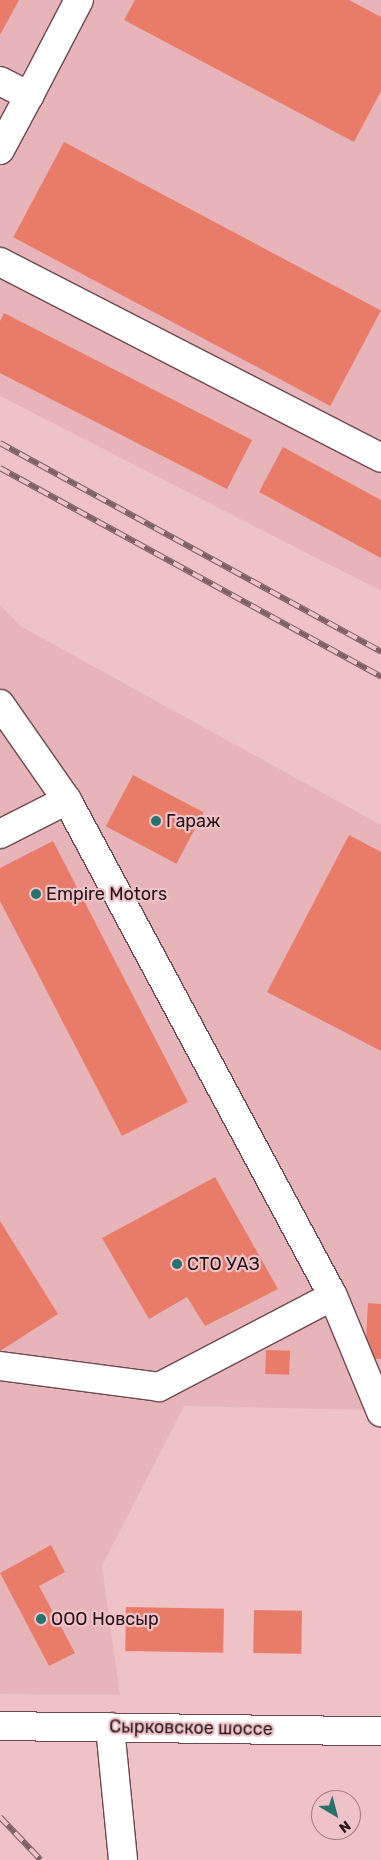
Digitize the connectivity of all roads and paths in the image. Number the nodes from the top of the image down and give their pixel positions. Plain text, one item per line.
1 (78, 0) edge
2 (0, 81) edge
3 (28, 96) junction
4 (0, 150) edge
5 (0, 262) edge
6 (381, 458) edge
7 (0, 704) edge
8 (67, 800) junction
9 (0, 834) edge
10 (333, 1296) junction
11 (0, 1366) edge
12 (381, 1412) edge
13 (0, 1726) edge
14 (110, 1727) junction
15 (381, 1731) edge
16 (123, 1860) edge

1 - 3 main road
2 - 3 main road
3 - 4 main road
5 - 6 main road
7 - 8 main road
8 - 9 main road
8 - 10 main road
10 - 11 main road
10 - 12 main road
13 - 14 main road, Сырковское шоссе
14 - 15 main road, Сырковское шоссе
14 - 16 main road

